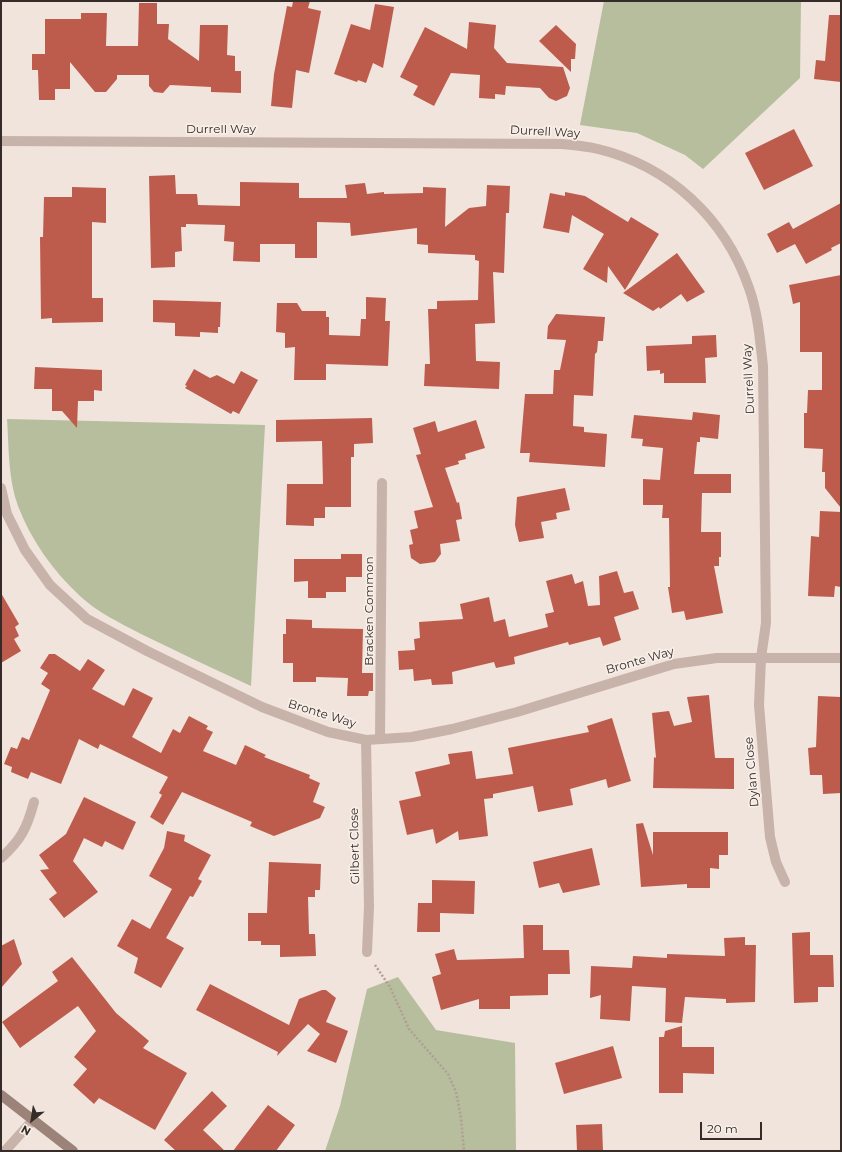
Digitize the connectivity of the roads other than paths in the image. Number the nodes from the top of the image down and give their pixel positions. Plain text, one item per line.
1 (1, 141) edge
2 (382, 483) dead end
3 (1, 488) edge
4 (761, 658) junction
5 (841, 658) edge
6 (380, 739) junction
7 (366, 740) junction
8 (34, 802) dead end
9 (1, 858) edge
10 (785, 882) dead end
11 (367, 952) road end
12 (1, 1095) edge
13 (32, 1121) junction
14 (5, 1151) edge
15 (73, 1151) edge

1 - 4 street, Durrell Way
2 - 6 street, Bracken Common
3 - 7 street, Bronte Way
4 - 5 street, Bronte Way
4 - 6 street, Bronte Way
4 - 10 street, Dylan Close
6 - 7 street, Bronte Way
7 - 11 street, Gilbert Close
8 - 9 street
12 - 13 main road
13 - 14 street
13 - 15 main road

